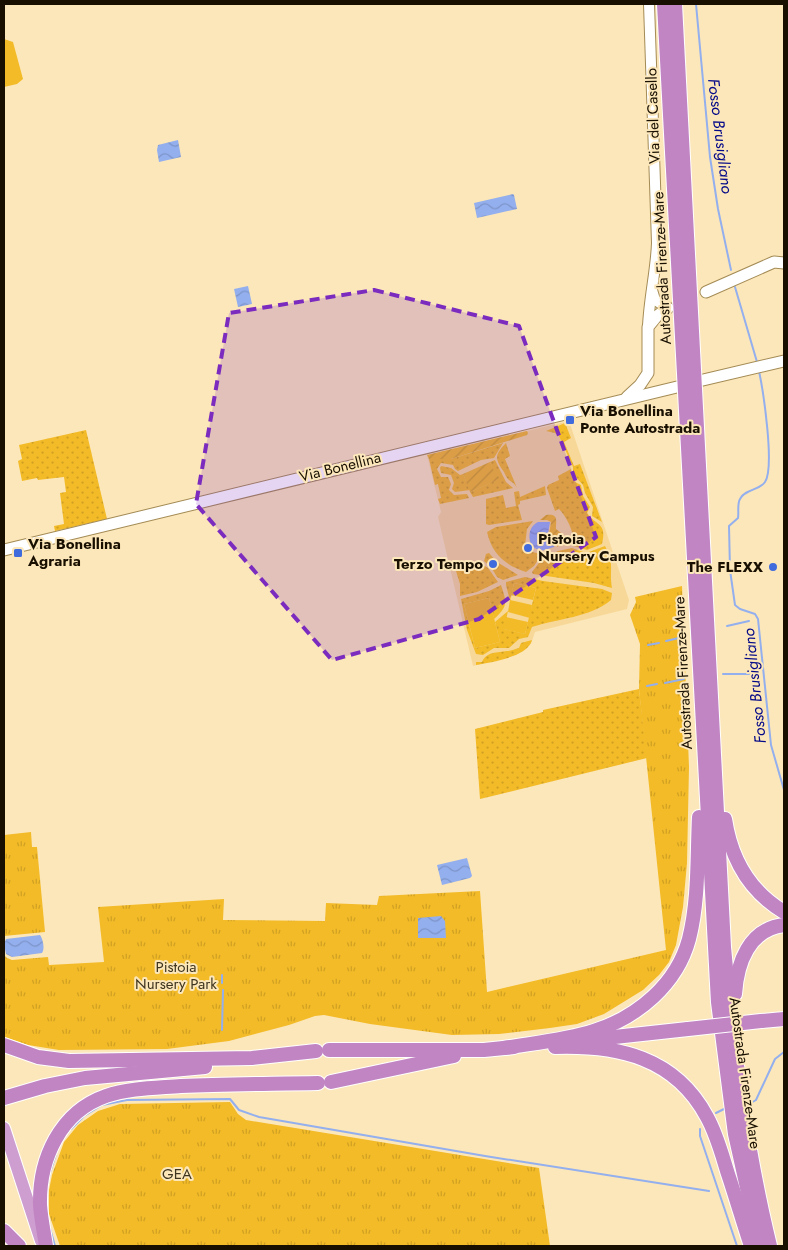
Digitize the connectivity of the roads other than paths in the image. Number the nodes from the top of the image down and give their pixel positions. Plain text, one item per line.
1 (648, 4) edge
2 (664, 4) edge
3 (675, 4) edge
4 (784, 255) edge
5 (779, 263) edge
6 (652, 287) junction
7 (706, 292) dead end
8 (668, 308) joint
9 (648, 327) junction
10 (784, 361) edge
11 (648, 373) junction
12 (703, 380) dead end
13 (625, 399) junction
14 (4, 550) edge
15 (706, 706) junction
16 (784, 912) edge
17 (784, 925) edge
18 (784, 1019) edge
19 (4, 1045) edge
20 (504, 1048) junction
21 (484, 1050) junction
22 (735, 1050) junction
23 (252, 1058) junction
24 (164, 1072) junction
25 (251, 1083) junction
26 (4, 1098) edge
27 (4, 1128) edge
28 (4, 1153) edge
29 (4, 1231) edge
30 (19, 1246) edge
31 (34, 1246) edge
32 (42, 1246) edge
33 (46, 1246) edge
34 (751, 1246) edge
35 (760, 1246) edge
36 (770, 1246) edge

1 - 6 street, Via del Casello
2 - 15 highway, Autostrada Firenze-Mare
3 - 15 highway, Autostrada Firenze-Mare
4 - 5 main road
5 - 7 main road
6 - 8 street
6 - 9 street, Via del Casello
8 - 9 main road
9 - 11 main road, Via del Casello
10 - 12 main road
11 - 13 main road
11 - 13 main road, Via Bonellina
13 - 14 main road, Via Bonellina
15 - 16 highway
15 - 20 highway
15 - 22 highway, Autostrada Firenze-Mare
15 - 35 highway, Autostrada Firenze-Mare
17 - 22 highway
18 - 20 highway, bridge
19 - 23 highway
20 - 21 highway
20 - 34 highway
21 - 23 highway
21 - 25 highway
22 - 36 highway, Autostrada Firenze-Mare
23 - 24 highway
24 - 25 highway
24 - 26 highway
25 - 33 highway
27 - 32 highway
28 - 31 highway
29 - 30 highway

